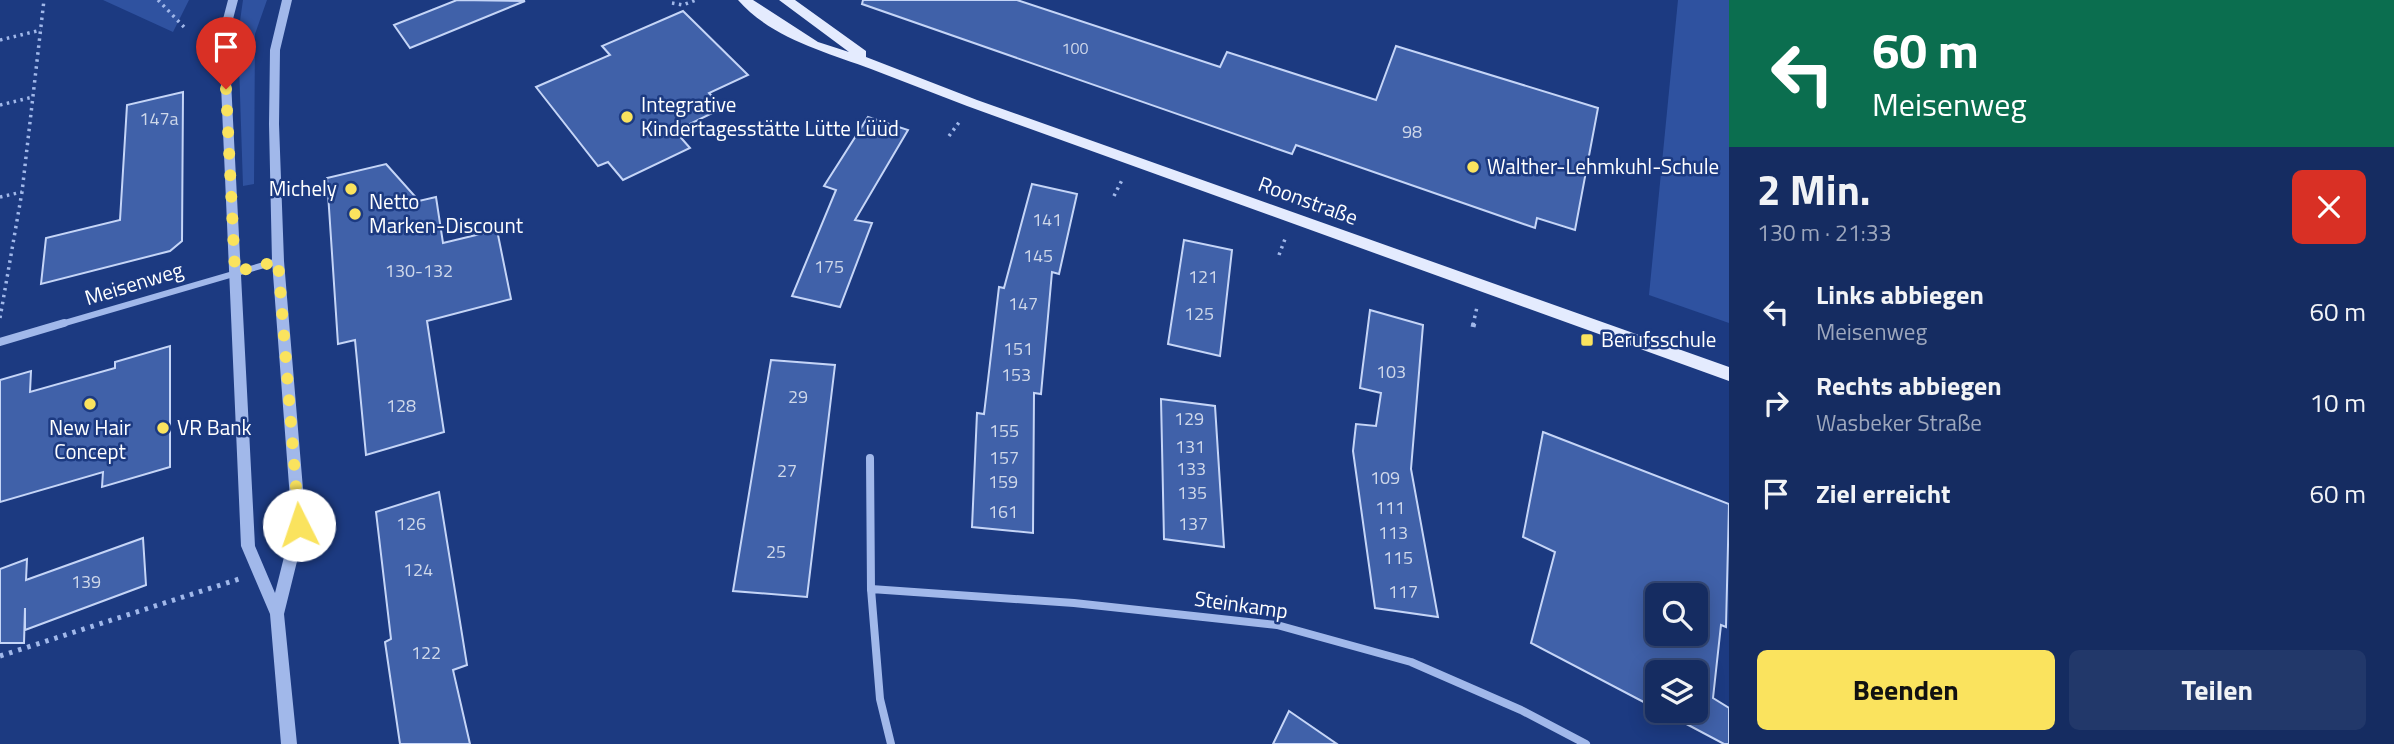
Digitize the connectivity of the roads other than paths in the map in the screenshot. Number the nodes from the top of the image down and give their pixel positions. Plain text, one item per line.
1 (233, 0) edge
2 (287, 0) edge
3 (745, 0) edge
4 (786, 0) edge
5 (875, 65) junction
6 (278, 261) junction
7 (235, 272) junction
8 (0, 342) edge
9 (1729, 374) edge
10 (870, 458) dead end
11 (871, 589) junction
12 (277, 614) junction
13 (289, 744) edge
14 (891, 744) edge
15 (1586, 744) edge

1 - 7 street
2 - 6 street
3 - 5 main road, Roonstraße
4 - 5 main road, Roonstraße
5 - 9 main road, Roonstraße
6 - 7 street, Meisenweg
6 - 12 street
7 - 8 street, Meisenweg
7 - 12 street
10 - 11 street
11 - 14 street
11 - 15 street, Steinkamp
12 - 13 street

